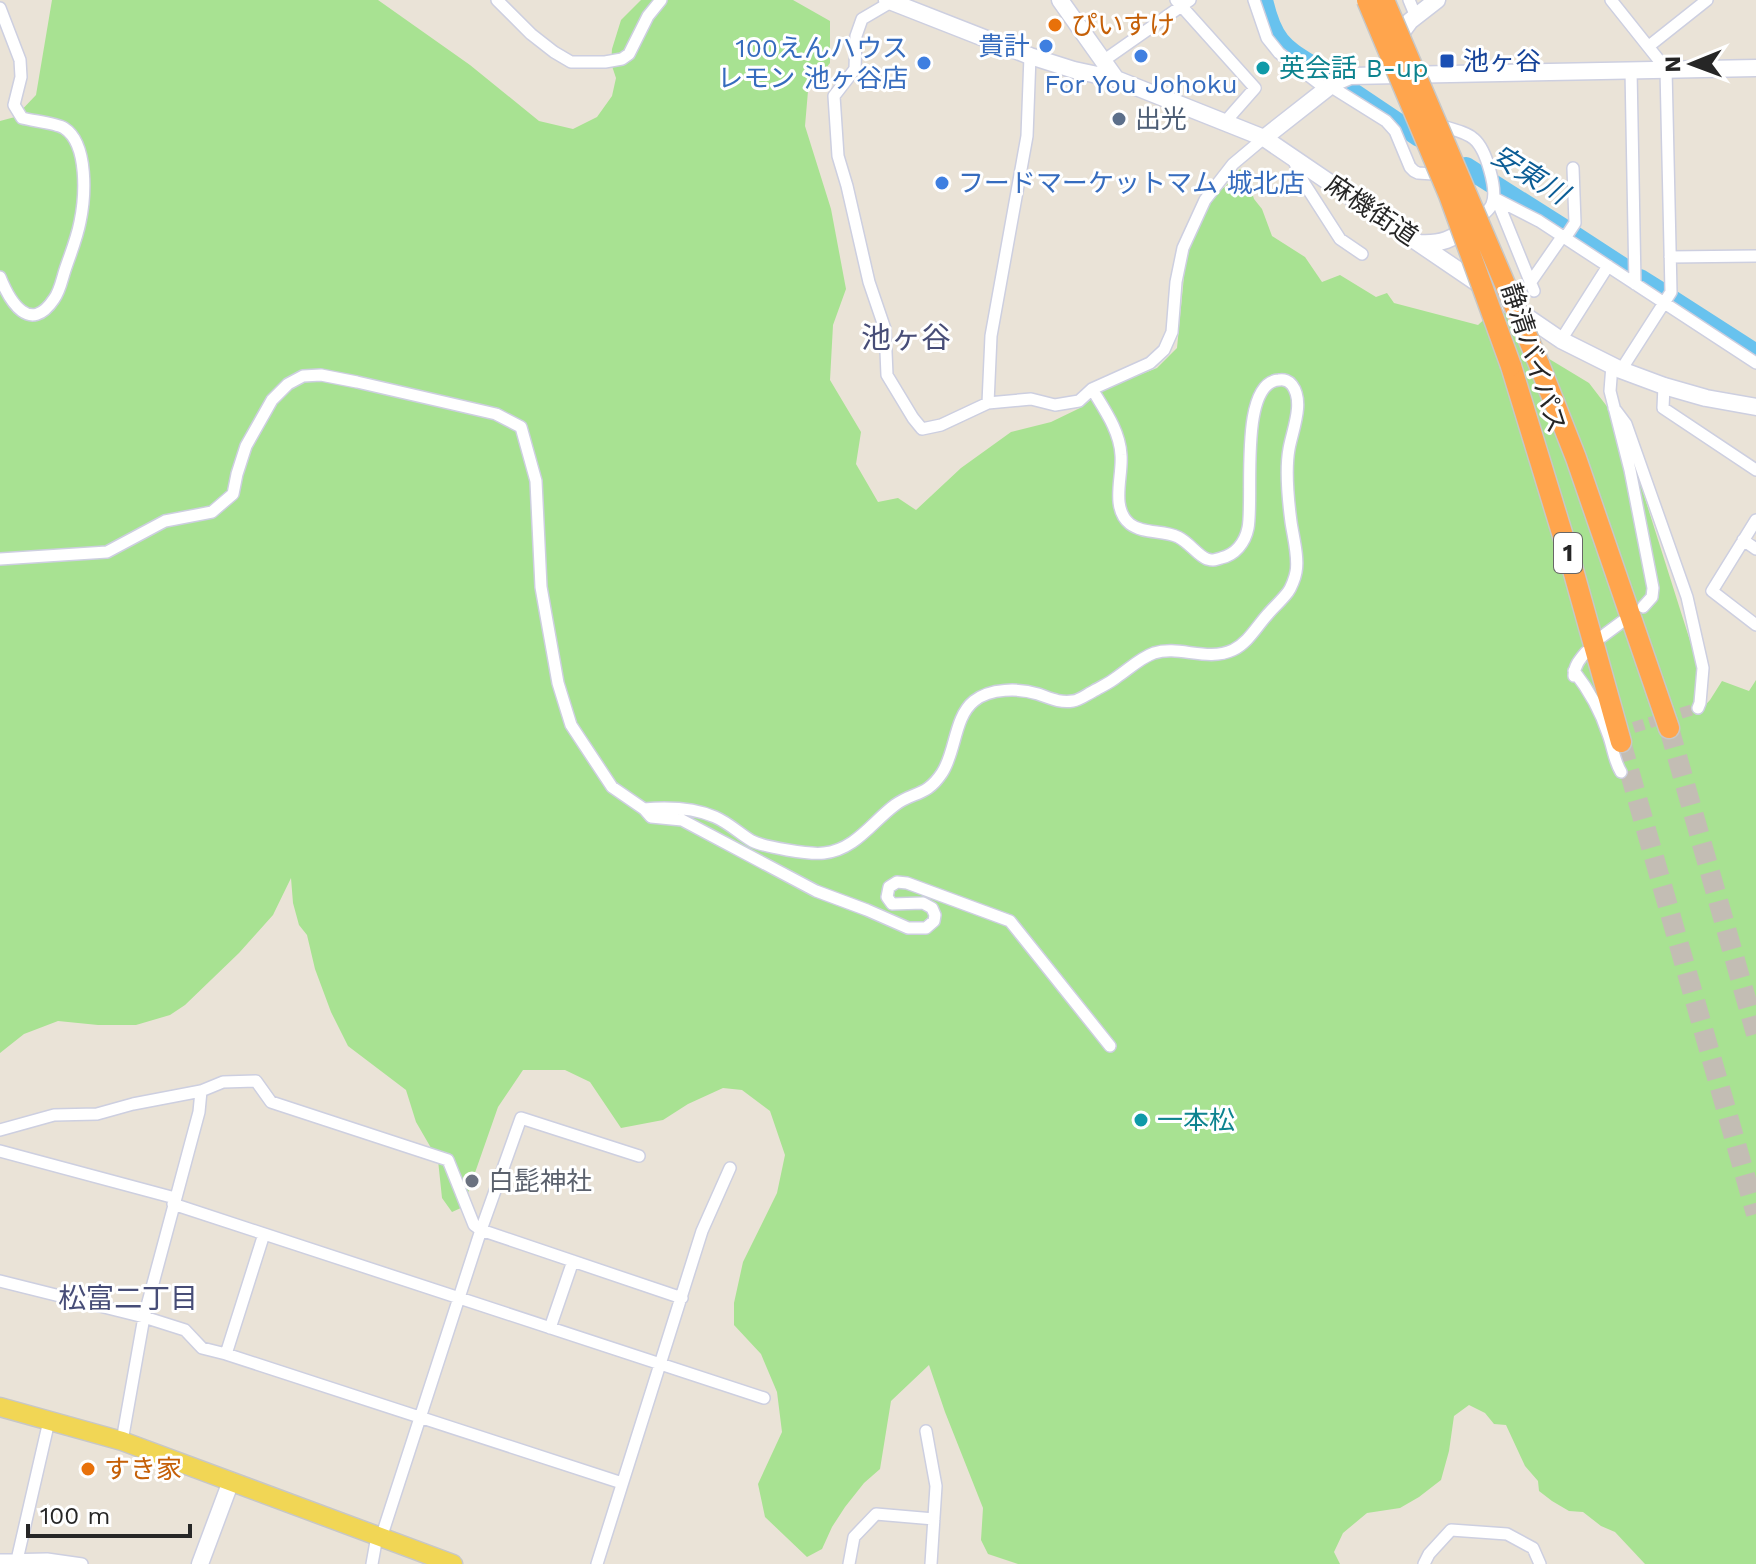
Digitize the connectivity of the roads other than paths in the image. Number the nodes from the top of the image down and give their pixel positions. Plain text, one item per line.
1 (497, 0) edge
2 (661, 0) edge
3 (1060, 0) edge
4 (1254, 0) edge
5 (1354, 0) edge
6 (1366, 0) edge
7 (1385, 0) edge
8 (1396, 0) edge
9 (1409, 0) edge
10 (1437, 0) edge
11 (1611, 0) edge
12 (1707, 0) edge
13 (896, 2) edge
14 (1182, 2) edge
15 (0, 8) edge
16 (1416, 17) junction
17 (1401, 34) junction
18 (1649, 46) junction
19 (1387, 52) junction
20 (1030, 56) junction
21 (1103, 61) junction
22 (1756, 68) edge
23 (1666, 69) junction
24 (1631, 70) junction
25 (1408, 74) junction
26 (1116, 79) junction
27 (1328, 88) junction
28 (1225, 122) junction
29 (1428, 127) junction
30 (1264, 138) junction
31 (1448, 149) junction
32 (1291, 156) junction
33 (1573, 168) dead end
34 (1433, 174) dead end
35 (1495, 198) junction
36 (1476, 220) junction
37 (1564, 237) junction
38 (1420, 243) junction
39 (1362, 254) dead end
40 (1756, 256) edge
41 (1670, 257) junction
42 (1608, 266) junction
43 (0, 277) edge
44 (1635, 284) junction
45 (1482, 285) junction
46 (1664, 303) junction
47 (1561, 340) junction
48 (1756, 363) edge
49 (1617, 367) junction
50 (1664, 386) junction
51 (1092, 389) junction
52 (988, 403) junction
53 (1756, 407) edge
54 (1614, 408) junction
55 (1756, 470) edge
56 (1756, 520) edge
57 (1743, 540) junction
58 (1756, 549) edge
59 (0, 559) edge
60 (1643, 607) dead end
61 (1623, 621) dead end
62 (1756, 625) edge
63 (1600, 638) dead end
64 (1586, 652) dead end
65 (1574, 671) junction
66 (1698, 708) dead end
67 (1669, 728) tunnel mouth
68 (1612, 740) joint
69 (1621, 772) dead end
70 (644, 809) junction
71 (1110, 1046) dead end
72 (201, 1091) junction
73 (0, 1130) edge
74 (0, 1151) edge
75 (639, 1156) dead end
76 (730, 1168) dead end
77 (174, 1201) junction
78 (481, 1230) junction
79 (264, 1234) junction
80 (573, 1261) junction
81 (0, 1281) edge
82 (458, 1298) junction
83 (682, 1298) junction
84 (144, 1317) junction
85 (550, 1328) junction
86 (226, 1354) junction
87 (660, 1364) junction
88 (764, 1398) dead end
89 (0, 1407) edge
90 (420, 1417) junction
91 (49, 1421) junction
92 (926, 1431) dead end
93 (122, 1441) junction
94 (231, 1481) junction
95 (622, 1483) junction
96 (934, 1519) junction
97 (379, 1537) junction
98 (0, 1560) edge
99 (17, 1560) junction
100 (82, 1564) edge
101 (200, 1564) edge
102 (372, 1564) edge
103 (453, 1564) edge
104 (597, 1564) edge
105 (849, 1564) edge
106 (931, 1564) edge
107 (1424, 1564) edge
108 (1540, 1564) edge

1 - 2 street
3 - 21 street
4 - 27 street
5 - 29 highway, 1, bridge
6 - 19 highway, 1
6 - 29 highway, 静清バイパス / 1, bridge
7 - 17 highway, 1
7 - 31 highway, 静清バイパス / 1, bridge
8 - 31 highway, 1, bridge
9 - 16 street
10 - 16 street
11 - 18 street
12 - 18 street
13 - 20 street, 麻機街道
13 - 52 street
14 - 21 street
14 - 28 street
15 - 43 street
16 - 17 street
17 - 19 street
17 - 25 highway, 1
18 - 23 street
19 - 25 highway, 1
20 - 26 street, 麻機街道
20 - 52 street
21 - 26 street
22 - 23 street
23 - 24 street
23 - 41 street
24 - 25 street
24 - 44 street
25 - 27 street
25 - 29 highway, 1
26 - 28 street, 麻機街道
27 - 30 street
27 - 34 street
28 - 30 street, 麻機街道
29 - 35 street
29 - 36 highway, 1
29 - 68 highway, 静清バイパス / 1, bridge
30 - 32 street, 麻機街道
30 - 51 street
31 - 67 highway, 静清バイパス / 1, bridge
32 - 38 street, 麻機街道
32 - 39 street
33 - 37 street
35 - 36 street
35 - 37 street
35 - 37 street
36 - 38 street
36 - 45 highway, 1
37 - 42 street
38 - 45 street, 麻機街道
40 - 41 street
41 - 46 street
42 - 44 street
42 - 47 street
44 - 46 street
45 - 47 street, 麻機街道
46 - 48 street
46 - 49 street
47 - 49 street, 麻機街道
49 - 50 street, 麻機街道
49 - 54 street
50 - 53 street, 麻機街道
50 - 55 street
51 - 52 street
51 - 70 street
54 - 60 street
54 - 66 street
56 - 57 street
57 - 58 street
57 - 62 street
59 - 70 street
61 - 63 street
64 - 65 street
65 - 68 street
65 - 69 street
70 - 71 street
72 - 73 street
72 - 77 street
72 - 78 street
74 - 77 street
75 - 78 street
76 - 83 street
77 - 79 street
77 - 84 street
78 - 80 street
78 - 82 street
79 - 82 street
79 - 86 street
80 - 83 street
80 - 85 street
81 - 84 street
82 - 85 street
82 - 90 street
83 - 87 street
84 - 86 street
84 - 93 street
85 - 87 street
86 - 90 street
87 - 88 street
87 - 95 street
89 - 91 main road
90 - 95 street
90 - 97 street
91 - 93 main road
91 - 99 street
92 - 96 street
93 - 94 main road
94 - 97 main road
94 - 101 street
95 - 104 street
96 - 105 street
96 - 106 street
97 - 102 street
97 - 103 main road
98 - 99 street
99 - 100 street
107 - 108 street

